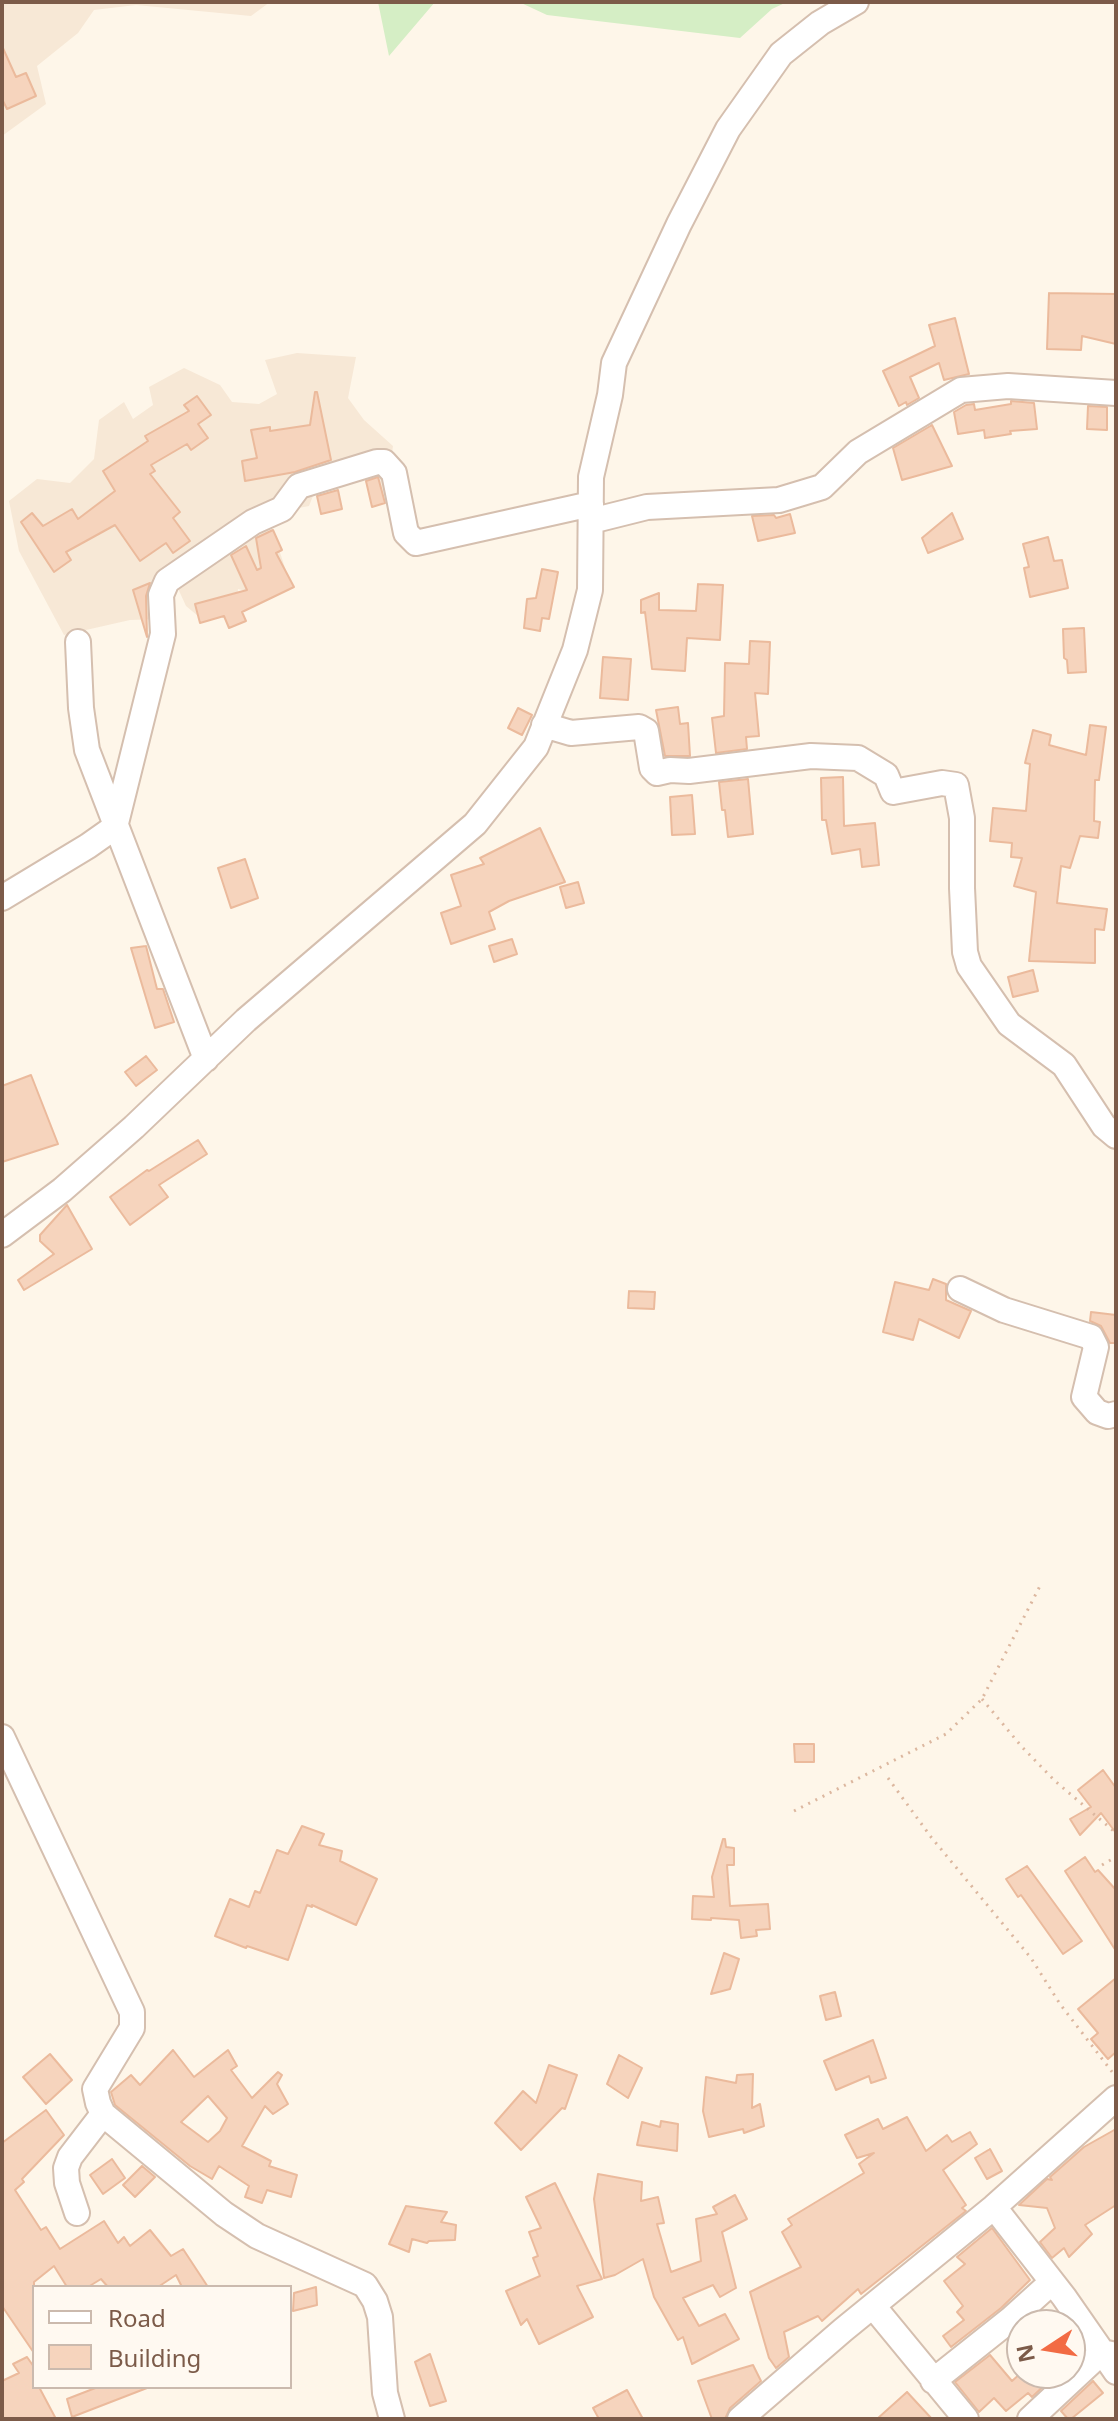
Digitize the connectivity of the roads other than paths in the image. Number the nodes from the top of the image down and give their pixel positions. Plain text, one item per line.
1 (856, 2) edge
2 (1116, 393) edge
3 (591, 512) junction
4 (78, 642) dead end
5 (544, 725) junction
6 (115, 827) junction
7 (2, 898) edge
8 (206, 1059) junction
9 (1116, 1136) edge
10 (2, 1235) edge
11 (960, 1289) dead end
12 (1099, 1409) edge
13 (2, 1737) edge
14 (1116, 2098) edge
15 (103, 2114) junction
16 (994, 2207) junction
17 (77, 2213) dead end
18 (1052, 2282) junction
19 (873, 2306) junction
20 (1111, 2360) edge
21 (933, 2381) junction
22 (392, 2419) edge
23 (740, 2419) edge
24 (966, 2419) edge
25 (1030, 2419) edge

1 - 3 street
2 - 3 street
3 - 5 street
3 - 6 street
4 - 6 street
5 - 8 street
5 - 9 street
6 - 7 street
6 - 8 street
8 - 10 street
11 - 12 street
13 - 15 street
14 - 16 street
15 - 17 street
15 - 22 street
16 - 18 street
16 - 19 street
18 - 20 street
18 - 21 street
19 - 21 street
19 - 23 street
20 - 25 street
21 - 24 street

